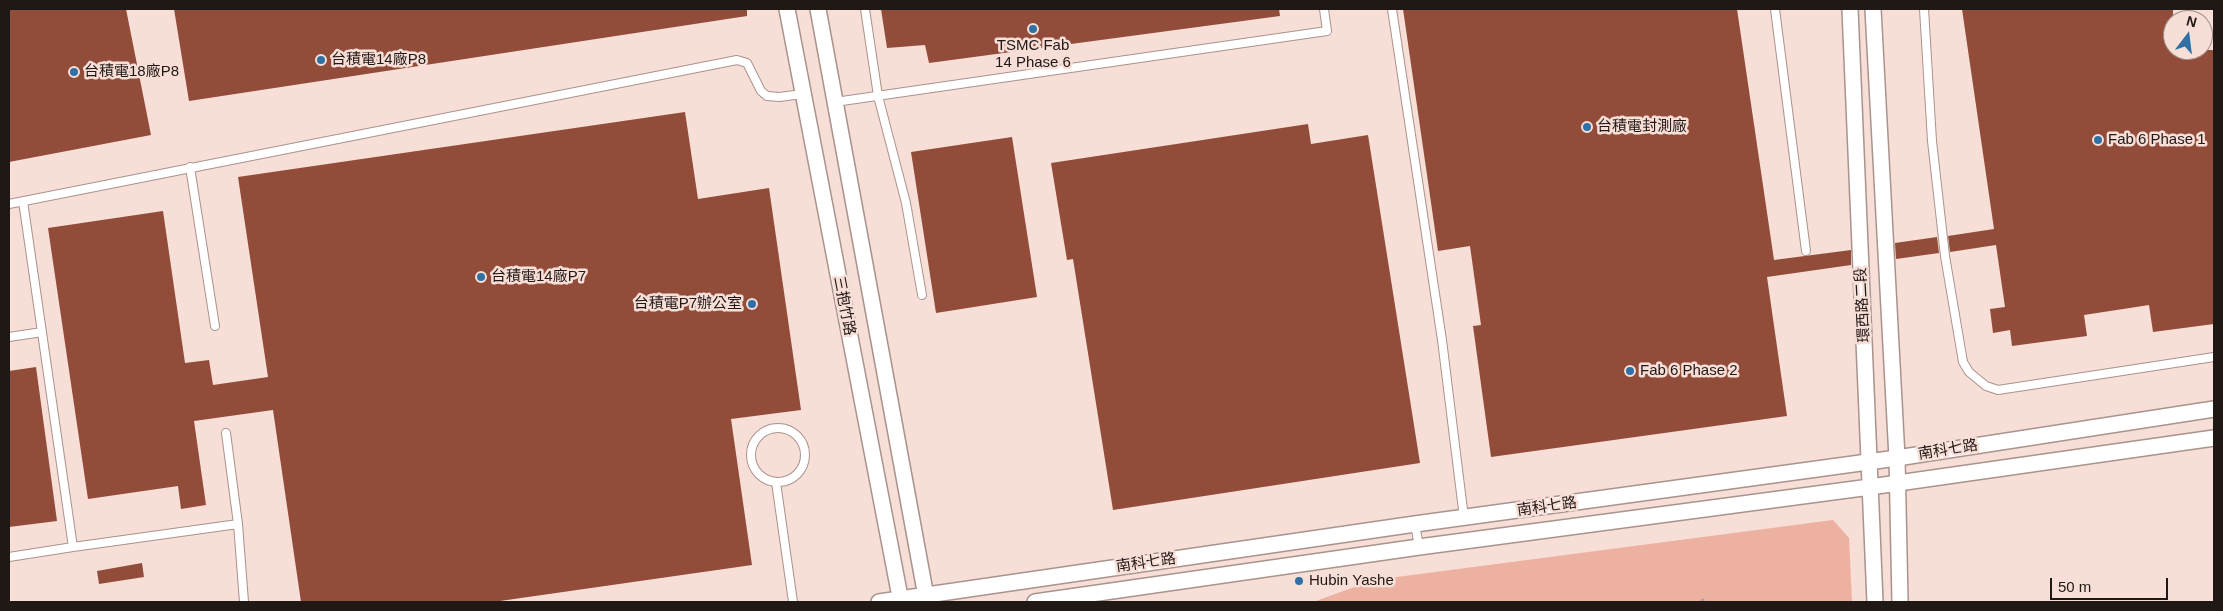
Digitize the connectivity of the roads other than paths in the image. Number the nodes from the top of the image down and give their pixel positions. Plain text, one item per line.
1 (787, 9) edge
2 (818, 9) edge
3 (865, 9) edge
4 (1324, 9) edge
5 (1392, 9) edge
6 (1775, 9) edge
7 (1850, 9) edge
8 (1874, 9) edge
9 (1924, 9) edge
10 (803, 94) junction
11 (878, 96) junction
12 (835, 102) junction
13 (190, 167) junction
14 (23, 201) junction
15 (9, 204) edge
16 (1806, 251) dead end
17 (922, 295) dead end
18 (215, 326) dead end
19 (42, 332) junction
20 (9, 337) edge
21 (2214, 357) edge
22 (2214, 409) edge
23 (226, 433) dead end
24 (2214, 438) edge
25 (1896, 458) junction
26 (1870, 461) junction
27 (776, 482) junction
28 (1898, 483) junction
29 (1870, 487) junction
30 (1464, 518) junction
31 (238, 524) junction
32 (1415, 524) junction
33 (73, 547) junction
34 (1420, 547) junction
35 (9, 557) edge
36 (926, 599) edge
37 (901, 601) edge
38 (244, 602) edge
39 (793, 602) edge
40 (880, 602) edge
41 (1035, 602) edge
42 (1875, 602) edge
43 (1900, 602) edge

1 - 10 street, 三抱竹路
2 - 12 street, 三抱竹路
3 - 11 lane
4 - 11 lane
5 - 30 lane
6 - 16 lane
7 - 26 street, 環西路二段
8 - 25 street, 環西路二段
9 - 21 lane
10 - 13 lane
10 - 37 street, 三抱竹路
11 - 12 lane
11 - 17 lane
12 - 36 street, 三抱竹路
13 - 14 lane
13 - 18 lane
14 - 15 lane
14 - 19 lane
19 - 20 lane
19 - 33 lane
22 - 25 street, 南科七路
23 - 31 lane
24 - 28 street, 南科七路
25 - 26 street, 南科七路
25 - 28 street, 環西路二段
26 - 29 street, 環西路二段
26 - 30 street, 南科七路
27 - 27 lane
27 - 39 lane
28 - 29 street, 南科七路
28 - 43 street
29 - 34 street, 南科七路
29 - 42 street, 環西路二段
30 - 32 street, 南科七路
31 - 33 lane
31 - 38 lane
32 - 34 lane
32 - 36 street, 南科七路
33 - 35 lane
34 - 41 street, 南科七路
36 - 37 street, 南科七路
37 - 40 street, 南科七路

